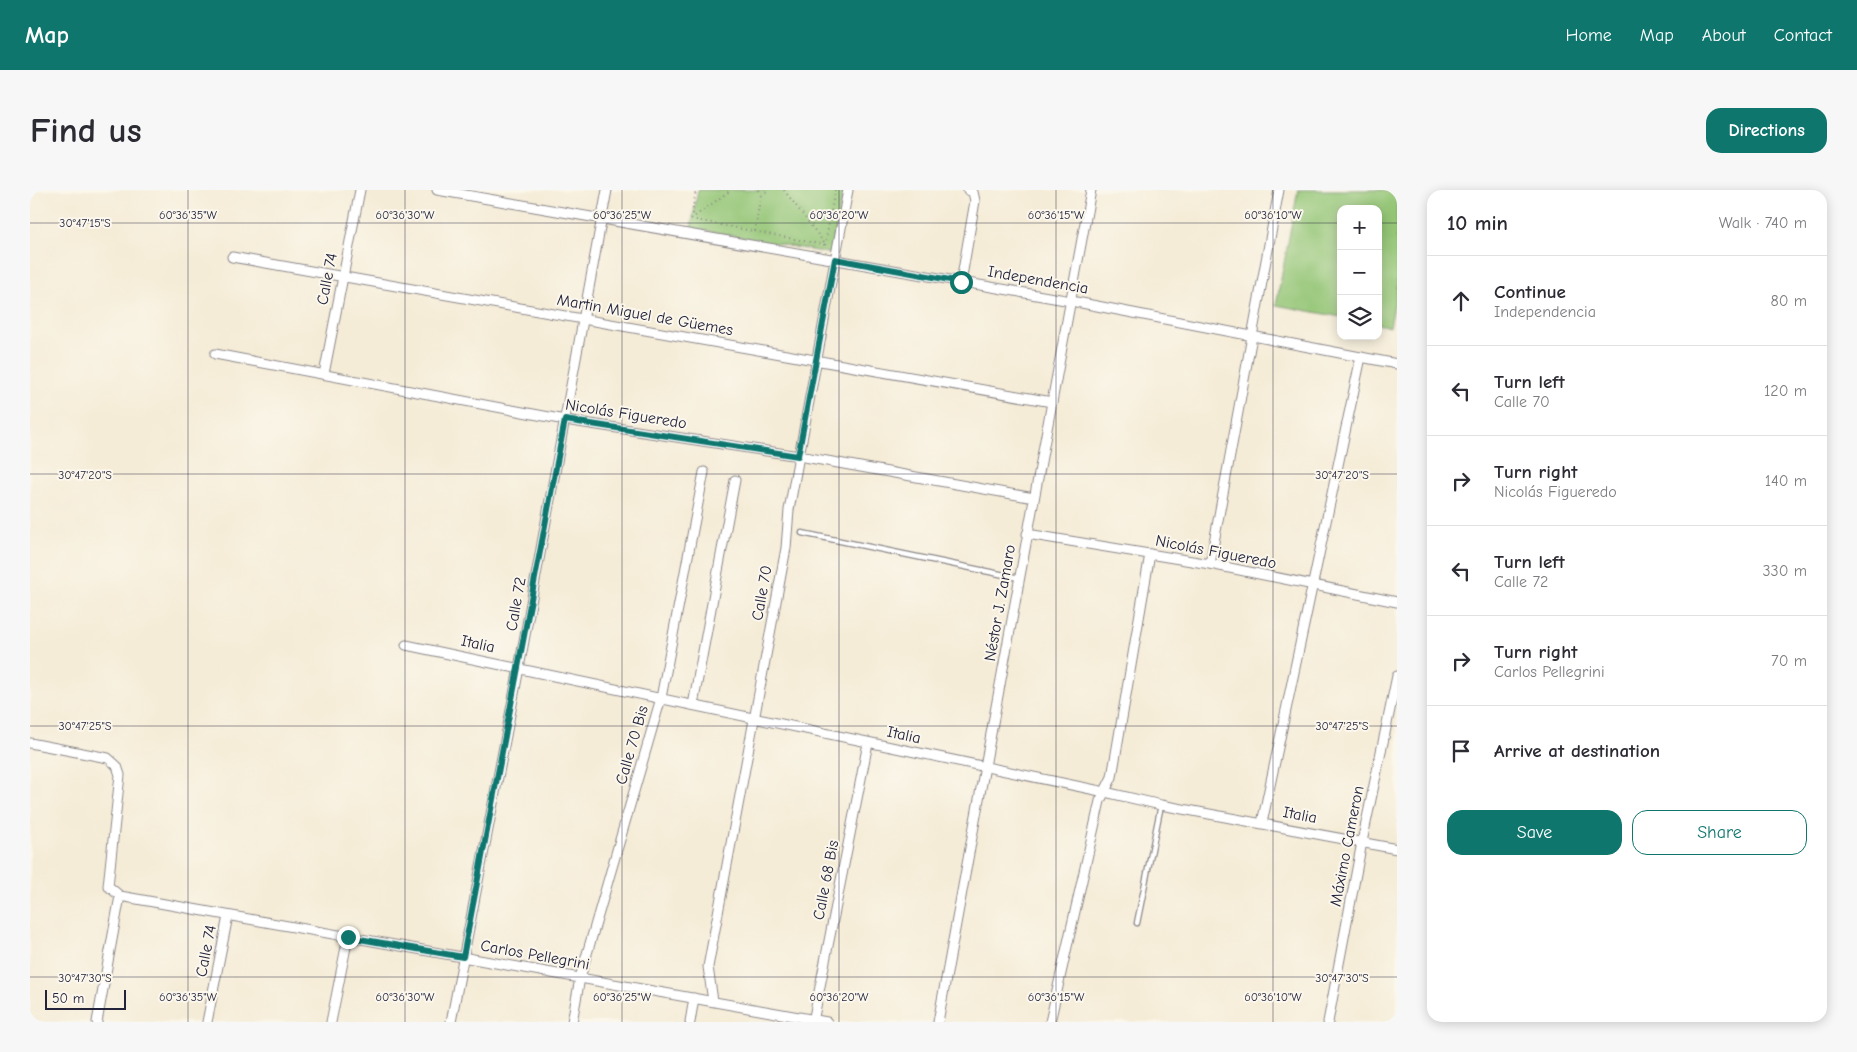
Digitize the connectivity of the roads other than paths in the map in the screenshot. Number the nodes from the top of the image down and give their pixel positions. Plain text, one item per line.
1 (360, 190) edge
2 (437, 190) edge
3 (607, 190) edge
4 (848, 190) edge
5 (1091, 190) edge
6 (1279, 190) edge
7 (971, 191) edge
8 (602, 218) junction
9 (232, 257) dead end
10 (835, 259) junction
11 (343, 277) junction
12 (961, 282) junction
13 (1071, 301) junction
14 (583, 319) junction
15 (1251, 336) junction
16 (215, 354) dead end
17 (1360, 357) junction
18 (817, 360) junction
19 (1397, 364) edge
20 (324, 374) junction
21 (1052, 402) junction
22 (565, 420) junction
23 (798, 456) junction
24 (704, 472) dead end
25 (735, 480) dead end
26 (1034, 498) junction
27 (802, 533) dead end
28 (1028, 534) junction
29 (1150, 554) junction
30 (1210, 564) junction
31 (1019, 578) junction
32 (1313, 586) junction
33 (1397, 602) edge
34 (406, 645) dead end
35 (519, 668) junction
36 (1397, 676) edge
37 (661, 698) junction
38 (693, 705) junction
39 (754, 718) junction
40 (30, 743) edge
41 (868, 743) junction
42 (985, 767) junction
43 (1105, 792) junction
44 (1161, 805) junction
45 (1262, 823) junction
46 (1362, 842) junction
47 (1397, 849) edge
48 (120, 896) junction
49 (228, 916) junction
50 (1137, 923) dead end
51 (348, 937) junction
52 (463, 957) junction
53 (580, 978) junction
54 (694, 998) junction
55 (713, 1001) junction
56 (813, 1021) edge
57 (97, 1022) edge
58 (207, 1022) edge
59 (331, 1022) edge
60 (451, 1022) edge
61 (572, 1022) edge
62 (690, 1022) edge
63 (827, 1022) edge
64 (938, 1022) edge
65 (1050, 1022) edge
66 (1328, 1022) edge

1 - 11 street, Calle 74
2 - 8 street, Independencia
3 - 8 street, Calle 72
4 - 10 street, Calle 70
5 - 13 street, Néstor J. Zamaro
6 - 15 street
7 - 12 street
8 - 10 street, Independencia
8 - 14 street, Calle 72
9 - 11 street, Martin Miguel de Güemes
10 - 12 street, Independencia
10 - 18 street, Calle 70
11 - 14 street, Martin Miguel de Güemes
11 - 20 street, Calle 74
12 - 13 street, Independencia
13 - 15 street, Independencia
13 - 21 street, Néstor J. Zamaro
14 - 18 street, Martin Miguel de Güemes
14 - 22 street, Calle 72
15 - 17 street, Independencia
15 - 30 street
16 - 20 street, Nicolás Figueredo
17 - 19 street, Independencia
17 - 32 street
18 - 21 street, Martin Miguel de Güemes
18 - 23 street, Calle 70
20 - 22 street, Nicolás Figueredo
21 - 26 street, Néstor J. Zamaro
22 - 23 street, Nicolás Figueredo
22 - 35 street, Calle 72
23 - 26 street, Nicolás Figueredo
23 - 39 street, Calle 70
24 - 37 street, Calle 70 Bis
25 - 38 street
26 - 28 street, Néstor J. Zamaro
27 - 31 lane
28 - 29 street, Nicolás Figueredo
28 - 31 street, Néstor J. Zamaro
29 - 30 street, Nicolás Figueredo
29 - 43 street
30 - 32 street, Nicolás Figueredo
31 - 42 street, Néstor J. Zamaro
32 - 33 street, Nicolás Figueredo
32 - 45 street
34 - 35 street, Italia
35 - 37 street, Italia
35 - 52 street, Calle 72
36 - 46 street, Máximo Cameron
37 - 38 street, Italia
37 - 53 street, Calle 70 Bis
38 - 39 street, Italia
39 - 41 street, Italia
39 - 55 street, Calle 70
40 - 48 street
41 - 42 street, Italia
41 - 56 street, Calle 68 Bis
42 - 43 street, Italia
42 - 64 street, Néstor J. Zamaro
43 - 44 street, Italia
43 - 65 street
44 - 45 street, Italia
44 - 50 lane
45 - 46 street, Italia
46 - 47 street, Italia
46 - 66 street, Máximo Cameron
48 - 49 street, Carlos Pellegrini
48 - 57 street
49 - 51 street, Carlos Pellegrini
49 - 58 street, Calle 74
51 - 52 street, Carlos Pellegrini
51 - 59 street
52 - 53 street, Carlos Pellegrini
52 - 60 street, Calle 72
53 - 54 street, Carlos Pellegrini
53 - 61 street, Calle 70 Bis
54 - 55 street, Carlos Pellegrini
54 - 62 street
55 - 56 street, Carlos Pellegrini
56 - 63 street, Carlos Pellegrini

